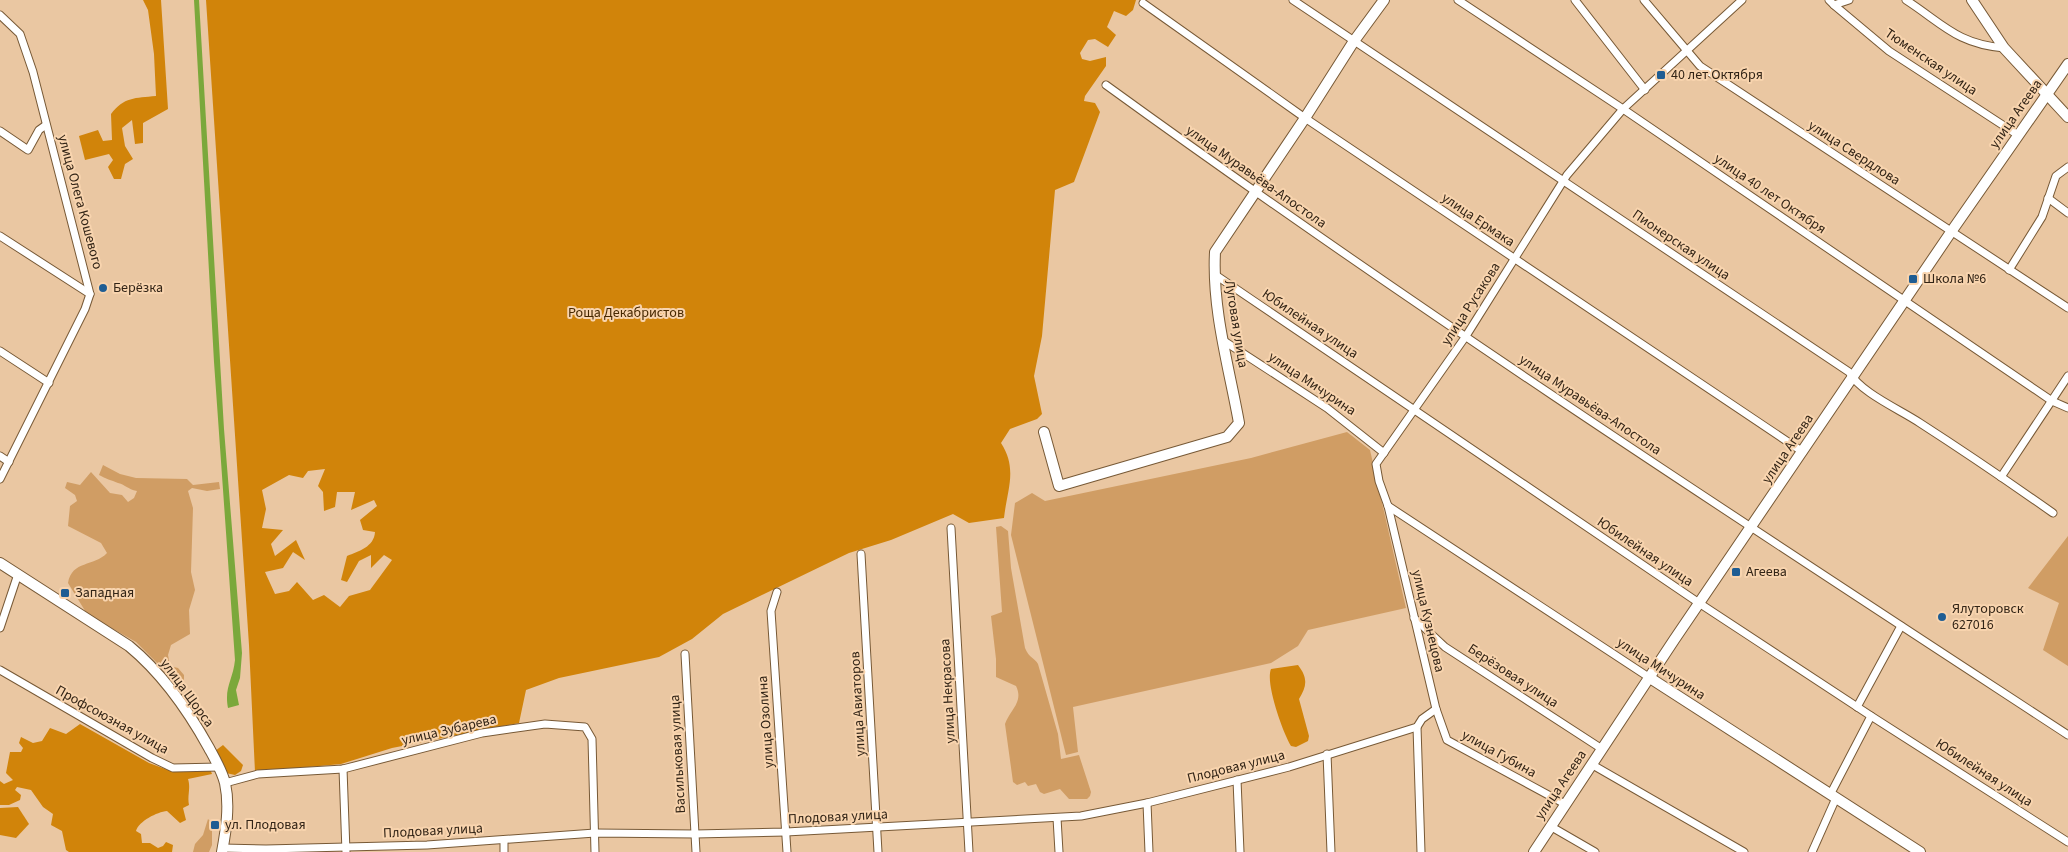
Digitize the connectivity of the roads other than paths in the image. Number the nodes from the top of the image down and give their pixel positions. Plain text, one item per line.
1 (1293, 0) edge
2 (1384, 0) edge
3 (1458, 0) edge
4 (1575, 0) edge
5 (1644, 0) edge
6 (1742, 0) edge
7 (1849, 0) edge
8 (1906, 0) edge
9 (1972, 0) edge
10 (1831, 2) edge
11 (1143, 3) dead end
12 (0, 15) edge
13 (1354, 41) junction
14 (2004, 48) junction
15 (1686, 51) junction
16 (2068, 64) edge
17 (1106, 85) dead end
18 (1645, 90) junction
19 (2048, 94) junction
20 (1623, 109) junction
21 (2068, 117) edge
22 (1306, 118) junction
23 (46, 125) junction
24 (0, 131) edge
25 (2018, 135) junction
26 (2068, 167) edge
27 (1562, 181) junction
28 (1255, 193) junction
29 (2048, 198) junction
30 (2068, 213) edge
31 (1951, 232) junction
32 (0, 236) edge
33 (1514, 259) junction
34 (2009, 270) junction
35 (1214, 274) junction
36 (90, 294) junction
37 (1905, 301) junction
38 (2068, 308) edge
39 (1466, 336) junction
40 (1224, 341) junction
41 (0, 351) edge
42 (2068, 376) edge
43 (1853, 379) junction
44 (49, 383) junction
45 (2052, 400) junction
46 (2068, 408) edge
47 (1416, 410) junction
48 (1044, 432) dead end
49 (1803, 452) junction
50 (1384, 453) junction
51 (0, 456) edge
52 (9, 462) junction
53 (2001, 477) junction
54 (0, 479) edge
55 (1388, 506) junction
56 (2052, 513) dead end
57 (951, 528) dead end
58 (1751, 528) junction
59 (862, 554) dead end
60 (0, 563) edge
61 (18, 574) junction
62 (777, 592) dead end
63 (1699, 603) junction
64 (1414, 618) junction
65 (1901, 626) junction
66 (0, 628) edge
67 (685, 654) dead end
68 (0, 670) edge
69 (1650, 678) junction
70 (1857, 707) junction
71 (1436, 709) junction
72 (1871, 716) junction
73 (1417, 727) junction
74 (2068, 735) edge
75 (1448, 740) joint
76 (1602, 749) junction
77 (1327, 754) junction
78 (1591, 764) junction
79 (219, 766) junction
80 (343, 769) junction
81 (1238, 780) junction
82 (225, 783) junction
83 (1833, 796) junction
84 (1147, 803) junction
85 (1565, 804) junction
86 (1057, 818) junction
87 (968, 823) junction
88 (1550, 826) junction
89 (877, 827) junction
90 (786, 832) junction
91 (595, 834) junction
92 (695, 834) junction
93 (504, 840) junction
94 (2068, 842) edge
95 (427, 848) edge
96 (222, 850) edge
97 (346, 850) edge
98 (266, 851) edge
99 (504, 852) edge
100 (595, 852) edge
101 (696, 852) edge
102 (787, 852) edge
103 (878, 852) edge
104 (969, 852) edge
105 (1059, 852) edge
106 (1149, 852) edge
107 (1240, 852) edge
108 (1331, 852) edge
109 (1421, 852) edge
110 (1534, 852) edge
111 (1595, 852) edge
112 (1744, 852) edge
113 (1812, 852) edge
114 (1920, 852) edge

1 - 13 street, Пионерская улица
2 - 13 street, Луговая улица
3 - 20 street, улица 40 лет Октября
4 - 18 street
5 - 15 street, улица Свердлова
6 - 15 street, улица Русакова
7 - 10 street, Тюменская улица
8 - 14 street
9 - 14 street
10 - 25 street, Тюменская улица
11 - 22 street, улица Ермака
12 - 23 street, улица Олега Кошевого
13 - 22 street, Луговая улица
13 - 27 street, Пионерская улица
14 - 19 street
15 - 18 street, улица Русакова
15 - 31 street, улица Свердлова
16 - 19 street, улица Агеева
17 - 28 street, улица Муравьёва-Апостола
18 - 20 street, улица Русакова
19 - 21 street
19 - 25 street, улица Агеева
20 - 27 street, улица Русакова
20 - 37 street, улица 40 лет Октября
22 - 28 street, Луговая улица
22 - 33 street, улица Ермака
23 - 24 street
23 - 36 street, улица Олега Кошевого
25 - 31 street, улица Агеева
26 - 29 street
27 - 33 street, улица Русакова
27 - 43 street, Пионерская улица
28 - 35 street, Луговая улица
28 - 39 street, улица Муравьёва-Апостола
29 - 30 street
29 - 34 street
31 - 34 street, улица Свердлова
31 - 37 street, улица Агеева
32 - 36 street
33 - 39 street, улица Русакова
33 - 49 street, улица Ермака
34 - 38 street, улица Свердлова
35 - 40 street, Луговая улица
35 - 47 street, Юбилейная улица
36 - 44 street
37 - 43 street, улица Агеева
37 - 45 street, улица 40 лет Октября
39 - 47 street, улица Русакова
39 - 58 street, улица Муравьёва-Апостола
40 - 48 street, Луговая улица
40 - 50 street, улица Мичурина
41 - 44 street
42 - 45 street
43 - 49 street, улица Агеева
43 - 53 street, Пионерская улица
44 - 52 street
45 - 46 street, улица 40 лет Октября
45 - 53 street
47 - 50 street, улица Русакова
47 - 63 street, Юбилейная улица
49 - 58 street, улица Агеева
50 - 55 street, улица Русакова
51 - 52 street
52 - 54 street
53 - 56 street, Пионерская улица
55 - 64 street, улица Кузнецова
55 - 69 street, улица Мичурина
57 - 87 street, улица Некрасова
58 - 63 street, улица Агеева
58 - 65 street, улица Муравьёва-Апостола
59 - 89 street, улица Авиаторов
60 - 61 street, улица Щорса
61 - 66 street
61 - 79 street, улица Щорса
62 - 90 street, улица Озолина
63 - 69 street, улица Агеева
63 - 70 street, Юбилейная улица
64 - 71 street, улица Кузнецова
64 - 76 street, Берёзовая улица
65 - 70 street
65 - 74 street, улица Муравьёва-Апостола
67 - 92 street, Васильковая улица
68 - 79 street, Профсоюзная улица
69 - 76 street, улица Агеева
69 - 83 street, улица Мичурина
70 - 72 street, Юбилейная улица
71 - 73 street, Плодовая улица
71 - 75 street, улица Кузнецова
72 - 83 street
72 - 94 street, Юбилейная улица
73 - 77 street, Плодовая улица
73 - 109 street
75 - 85 street, улица Губина
76 - 78 street, улица Агеева
77 - 81 street, Плодовая улица
77 - 108 street
78 - 85 street, улица Агеева
78 - 112 street
79 - 82 street, улица Щорса
80 - 82 street, улица Зубарева
80 - 91 street, улица Зубарева
80 - 97 street
81 - 84 street, Плодовая улица
81 - 107 street
82 - 96 street, улица Щорса
83 - 113 street
83 - 114 street, улица Мичурина
84 - 86 street, Плодовая улица
84 - 106 street
85 - 88 street, улица Агеева
86 - 87 street, Плодовая улица
86 - 105 street
87 - 89 street, Плодовая улица
87 - 104 street, улица Некрасова
88 - 110 street, улица Агеева
88 - 111 street
89 - 90 street, Плодовая улица
89 - 103 street, улица Авиаторов
90 - 92 street, Плодовая улица
90 - 102 street, улица Озолина
91 - 92 street, Плодовая улица
91 - 93 street, Плодовая улица
91 - 100 street, улица Зубарева
92 - 101 street, Васильковая улица
93 - 95 street, Плодовая улица
93 - 99 street
95 - 97 street, Плодовая улица
96 - 98 street, Плодовая улица
97 - 98 street, Плодовая улица

